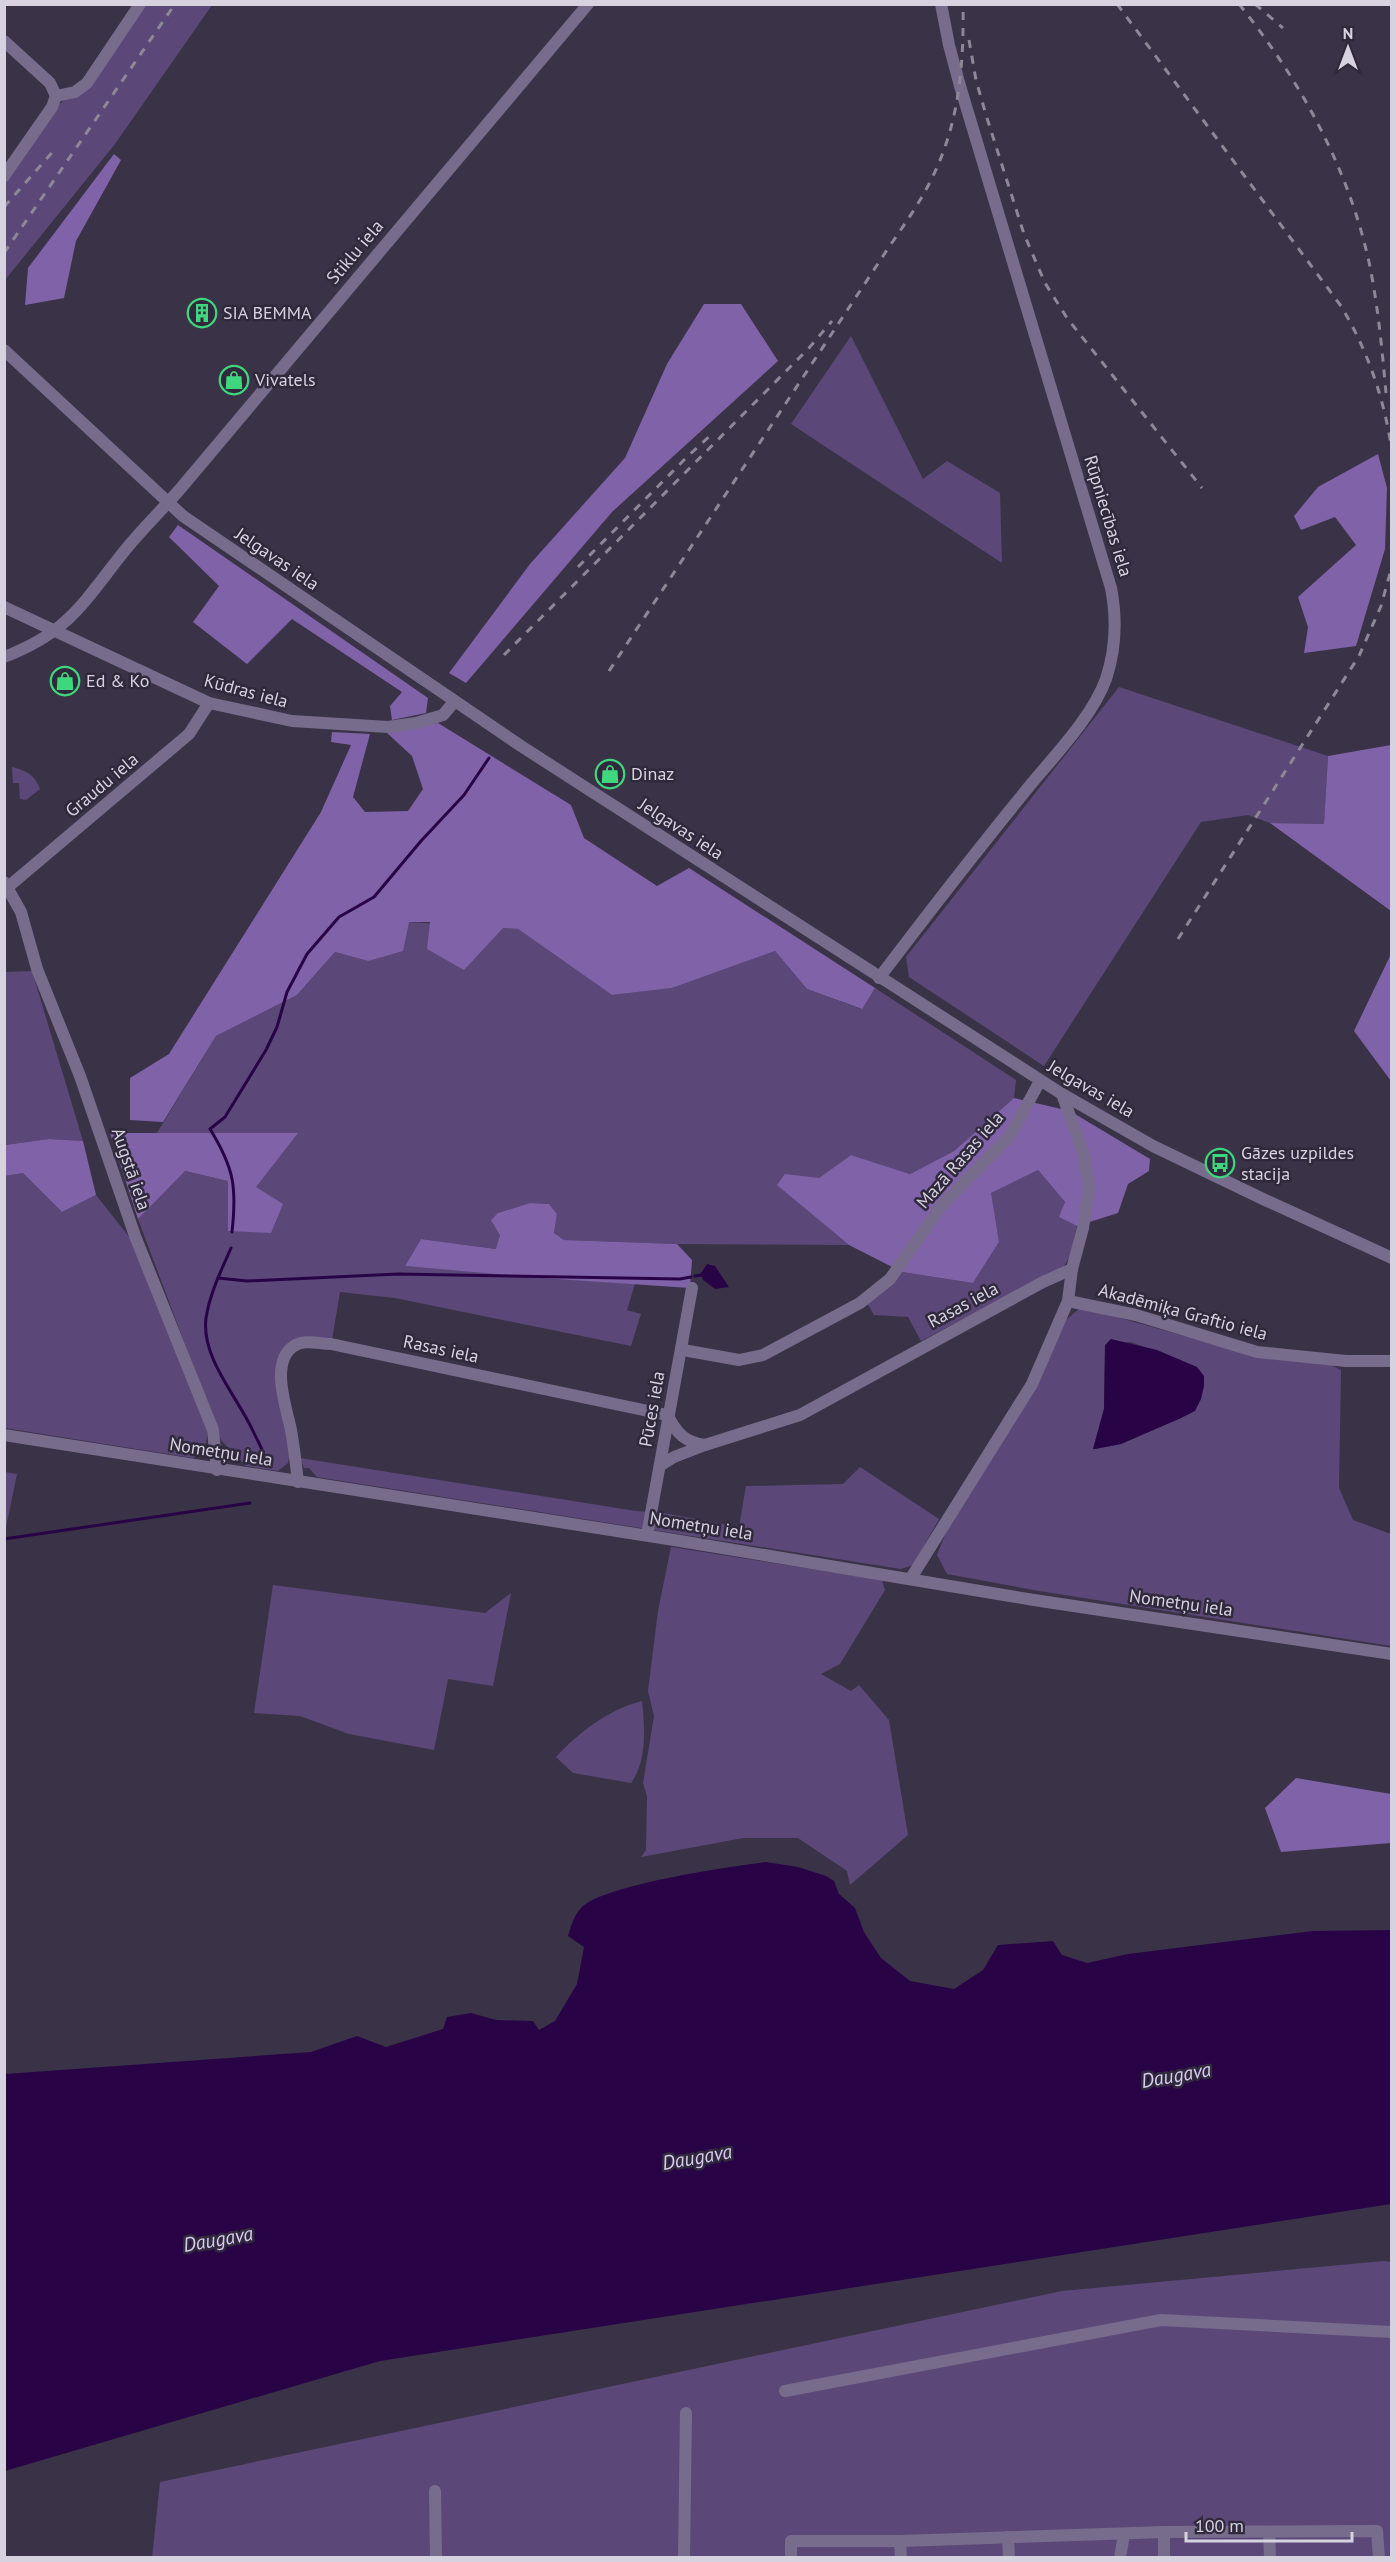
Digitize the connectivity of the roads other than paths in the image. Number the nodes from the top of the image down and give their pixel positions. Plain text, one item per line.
1 (140, 4) edge
2 (588, 4) edge
3 (941, 4) edge
4 (4, 41) edge
5 (56, 96) junction
6 (4, 176) edge
7 (4, 350) edge
8 (168, 502) junction
9 (4, 607) edge
10 (56, 631) junction
11 (4, 657) edge
12 (454, 702) junction
13 (209, 703) junction
14 (6, 884) edge
15 (879, 978) junction
16 (1040, 1081) junction
17 (1062, 1094) junction
18 (1392, 1258) edge
19 (1072, 1269) junction
20 (692, 1288) dead end
21 (1068, 1301) junction
22 (683, 1350) junction
23 (1392, 1361) edge
24 (668, 1415) junction
25 (4, 1435) edge
26 (705, 1445) junction
27 (661, 1465) junction
28 (217, 1470) junction
29 (298, 1482) junction
30 (647, 1535) junction
31 (911, 1578) junction
32 (1392, 1654) edge
33 (1392, 2332) edge
34 (785, 2391) dead end
35 (686, 2413) dead end
36 (435, 2491) dead end
37 (1164, 2532) junction
38 (1269, 2532) junction
39 (1124, 2534) junction
40 (1008, 2537) junction
41 (900, 2541) junction
42 (436, 2558) edge
43 (684, 2558) edge
44 (791, 2558) edge
45 (901, 2558) edge
46 (1009, 2558) edge
47 (1120, 2558) edge
48 (1164, 2558) edge
49 (1270, 2558) edge
50 (1379, 2558) edge

1 - 5 street
2 - 8 street, Stiklu iela
3 - 15 street, Rūpniecības iela
4 - 5 street
5 - 6 street
7 - 8 street, Jelgavas iela
8 - 10 street, Stiklu iela
8 - 12 street, Jelgavas iela
9 - 10 street, Kūdras iela
10 - 11 street, Stiklu iela
10 - 13 street, Kūdras iela
12 - 13 street, Kūdras iela
12 - 15 street, Jelgavas iela
13 - 14 street, Graudu iela
14 - 28 street, Augstā iela
15 - 16 street, Jelgavas iela
16 - 17 street, Jelgavas iela
16 - 22 street, Mazā Rasas iela
17 - 18 street, Jelgavas iela
17 - 19 street
19 - 21 street
19 - 26 street, Rasas iela
20 - 22 street, Pūces iela
21 - 23 street, Akadēmiķa Graftio iela
21 - 31 street
22 - 24 street, Pūces iela
24 - 26 street
24 - 27 street, Pūces iela
24 - 29 street, Rasas iela
25 - 28 street, Nometņu iela
26 - 27 street, Rasas iela
27 - 30 street, Pūces iela
28 - 29 street, Nometņu iela
29 - 30 street, Nometņu iela
30 - 31 street, Nometņu iela
31 - 32 street, Nometņu iela
33 - 34 street
35 - 43 street
36 - 42 street
37 - 38 street
37 - 39 street
37 - 48 street
38 - 49 street
38 - 50 street
39 - 40 street
39 - 47 street
40 - 41 street
40 - 46 street
41 - 44 street
41 - 45 street

